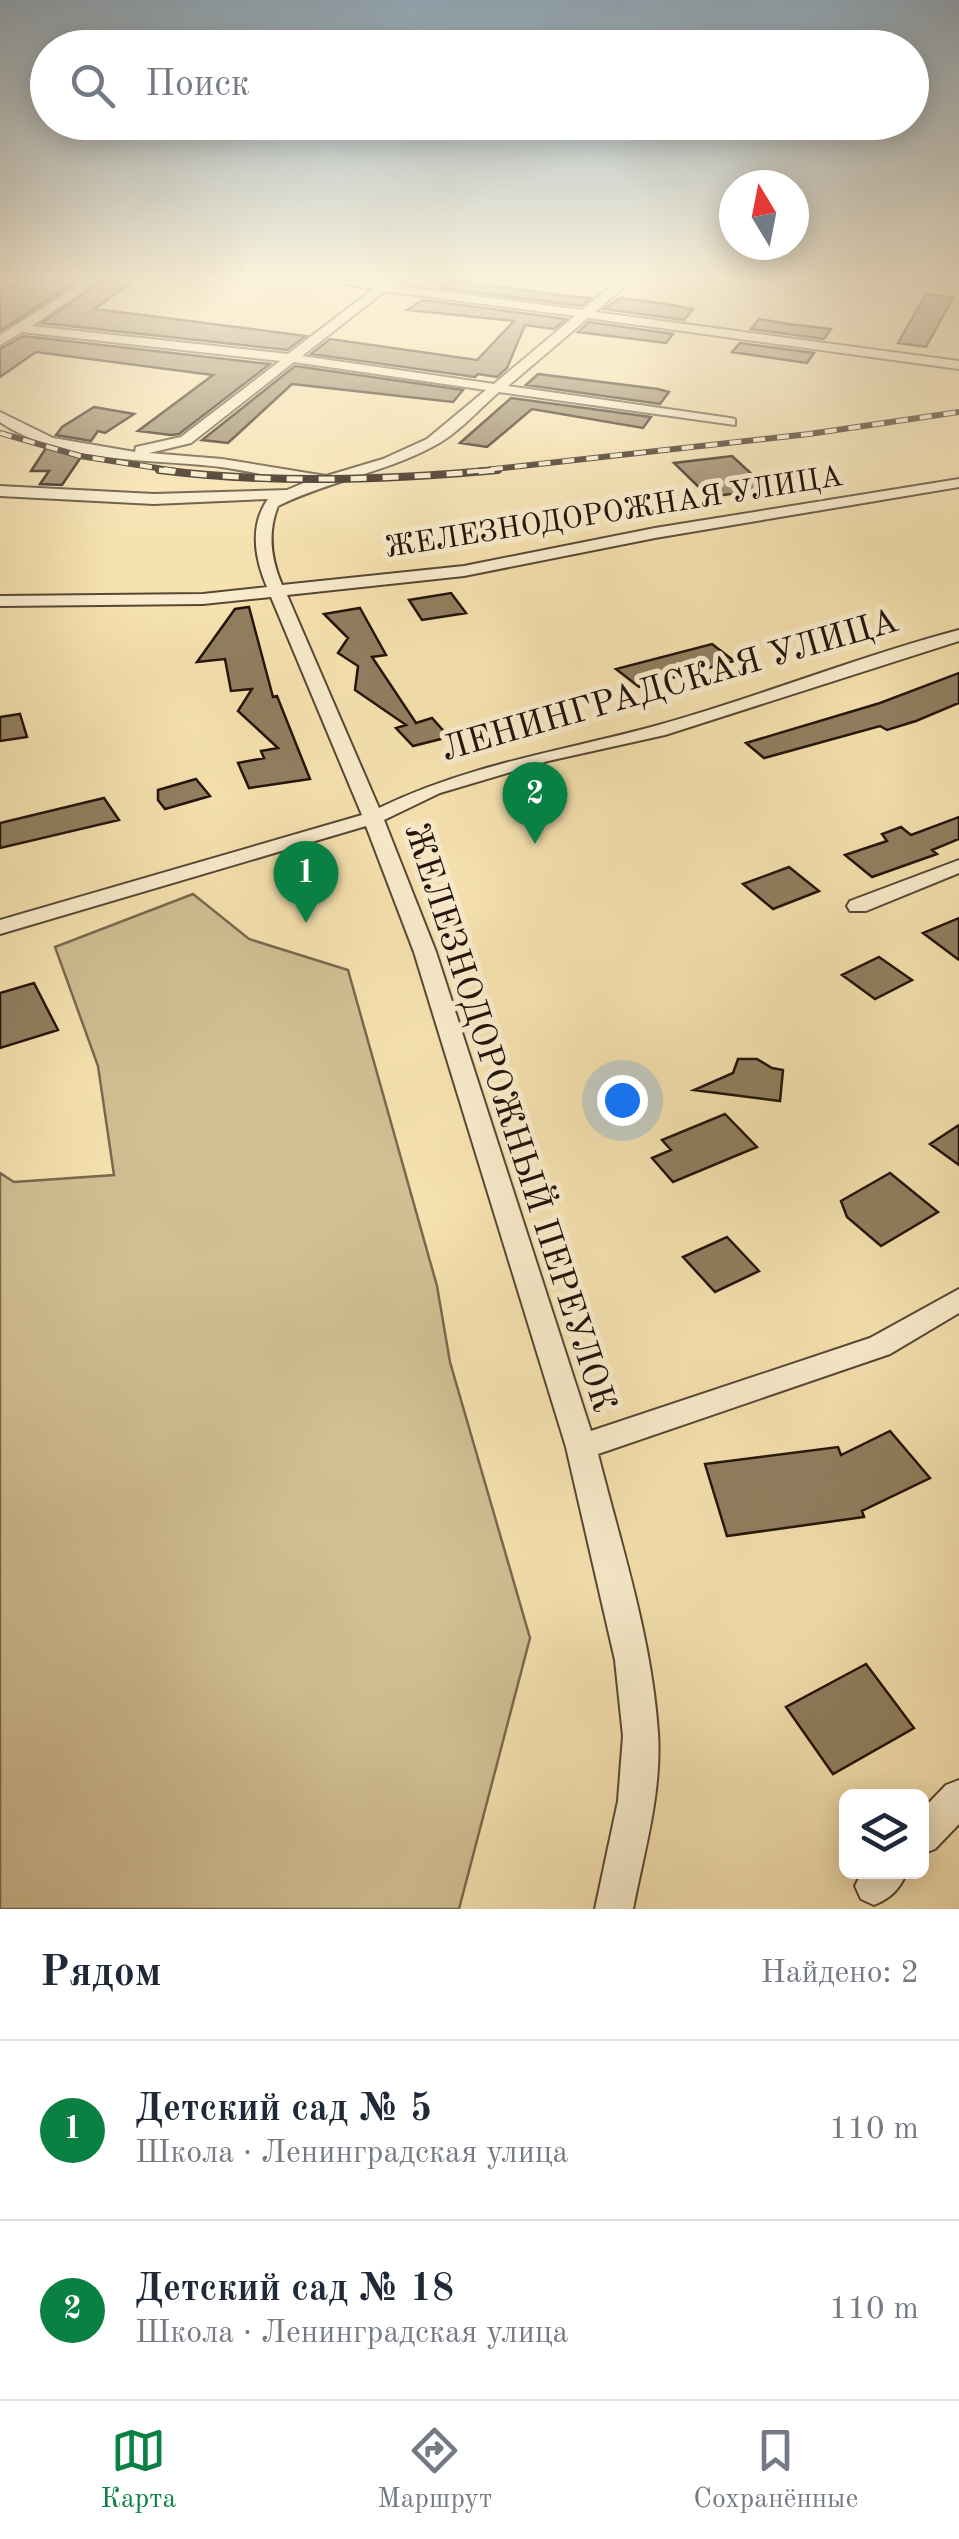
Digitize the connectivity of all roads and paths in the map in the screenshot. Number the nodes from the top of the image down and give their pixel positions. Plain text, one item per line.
1 (277, 368) edge
2 (360, 368) edge
3 (522, 368) edge
4 (499, 388) junction
5 (0, 416) edge
6 (730, 422) dead end
7 (186, 440) junction
8 (113, 453) junction
9 (196, 460) junction
10 (330, 479) junction
11 (959, 484) edge
12 (0, 491) edge
13 (288, 494) junction
14 (277, 590) junction
15 (0, 601) edge
16 (959, 635) edge
17 (373, 818) junction
18 (959, 866) edge
19 (858, 906) dead end
20 (0, 928) edge
21 (959, 1300) edge
22 (582, 1447) junction
23 (959, 1798) edge
24 (929, 1829) edge
25 (614, 1909) edge

1 - 7 street
2 - 4 street
3 - 4 street
4 - 6 street
4 - 10 street
5 - 8 street
7 - 8 street
7 - 9 street
8 - 9 street
9 - 10 street
10 - 13 street
11 - 14 street, ЖЕЛЕЗНОДОРОЖНАЯ УЛИЦА
12 - 13 street
13 - 14 street, ЖЕЛЕЗНОДОРОЖНЫЙ ПЕРЕУЛОК
14 - 15 street, ЖЕЛЕЗНОДОРОЖНАЯ УЛИЦА
14 - 17 street, ЖЕЛЕЗНОДОРОЖНЫЙ ПЕРЕУЛОК
16 - 17 street, ЛЕНИНГРАДСКАЯ УЛИЦА
17 - 20 street, ЛЕНИНГРАДСКАЯ УЛИЦА
17 - 22 street, ЖЕЛЕЗНОДОРОЖНЫЙ ПЕРЕУЛОК
18 - 19 street
21 - 22 street
22 - 25 street, ЖЕЛЕЗНОДОРОЖНЫЙ ПЕРЕУЛОК
23 - 24 street

